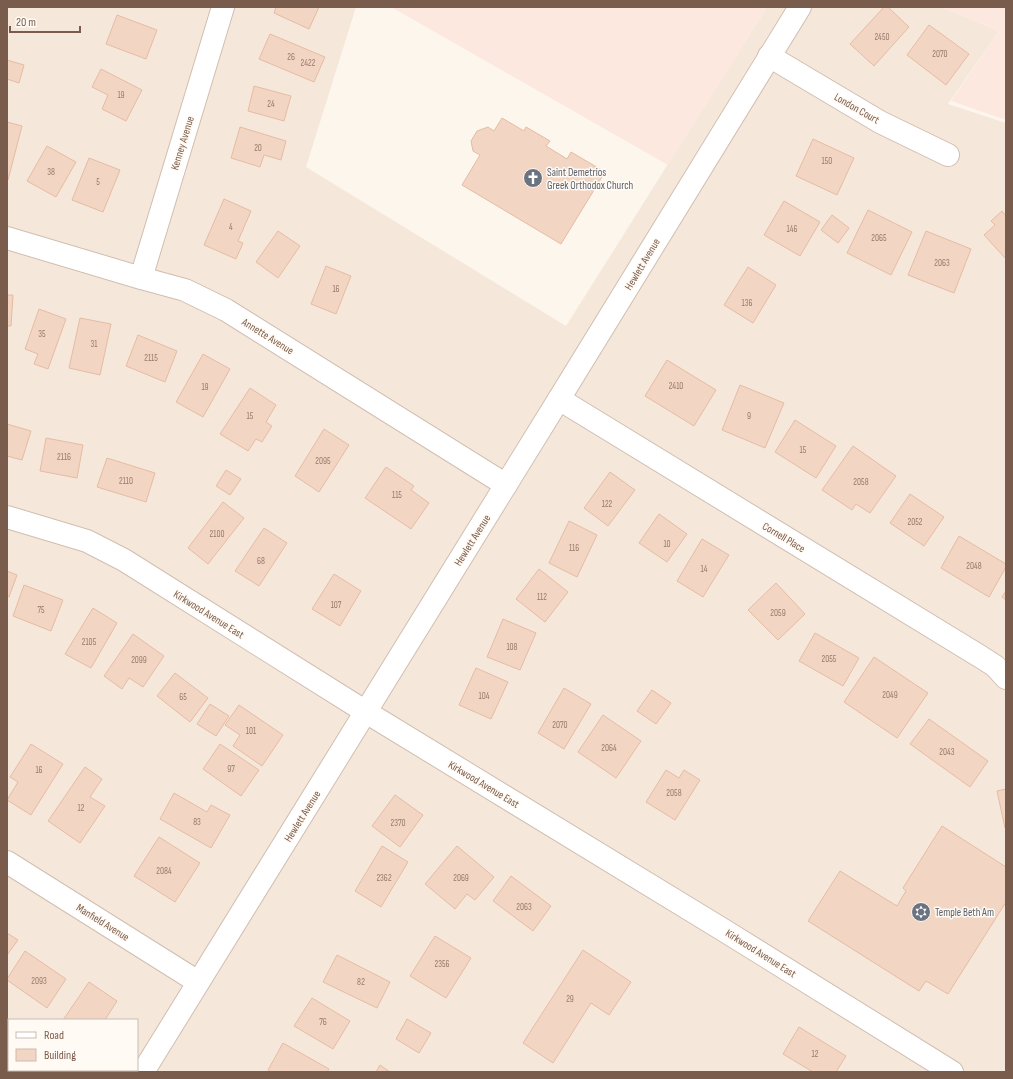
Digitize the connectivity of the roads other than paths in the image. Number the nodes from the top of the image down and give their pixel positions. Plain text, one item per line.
1 (223, 7) edge
2 (800, 7) edge
3 (769, 56) junction
4 (948, 155) dead end
5 (7, 238) edge
6 (141, 278) junction
7 (559, 399) junction
8 (506, 485) junction
9 (7, 517) edge
10 (1006, 678) edge
11 (366, 712) junction
12 (7, 862) edge
13 (198, 982) junction
14 (143, 1072) edge
15 (952, 1072) edge

1 - 6 street, Kenney Avenue
2 - 3 street, Hewlett Avenue
3 - 4 street, London Court
3 - 7 street, Hewlett Avenue
5 - 6 street, Annette Avenue
6 - 8 street, Annette Avenue
7 - 8 street, Hewlett Avenue
7 - 10 street, Cornell Place
8 - 11 street, Hewlett Avenue
9 - 11 street, Kirkwood Avenue East
11 - 13 street, Hewlett Avenue
11 - 15 street, Kirkwood Avenue East
12 - 13 street, Manfield Avenue
13 - 14 street, Hewlett Avenue

